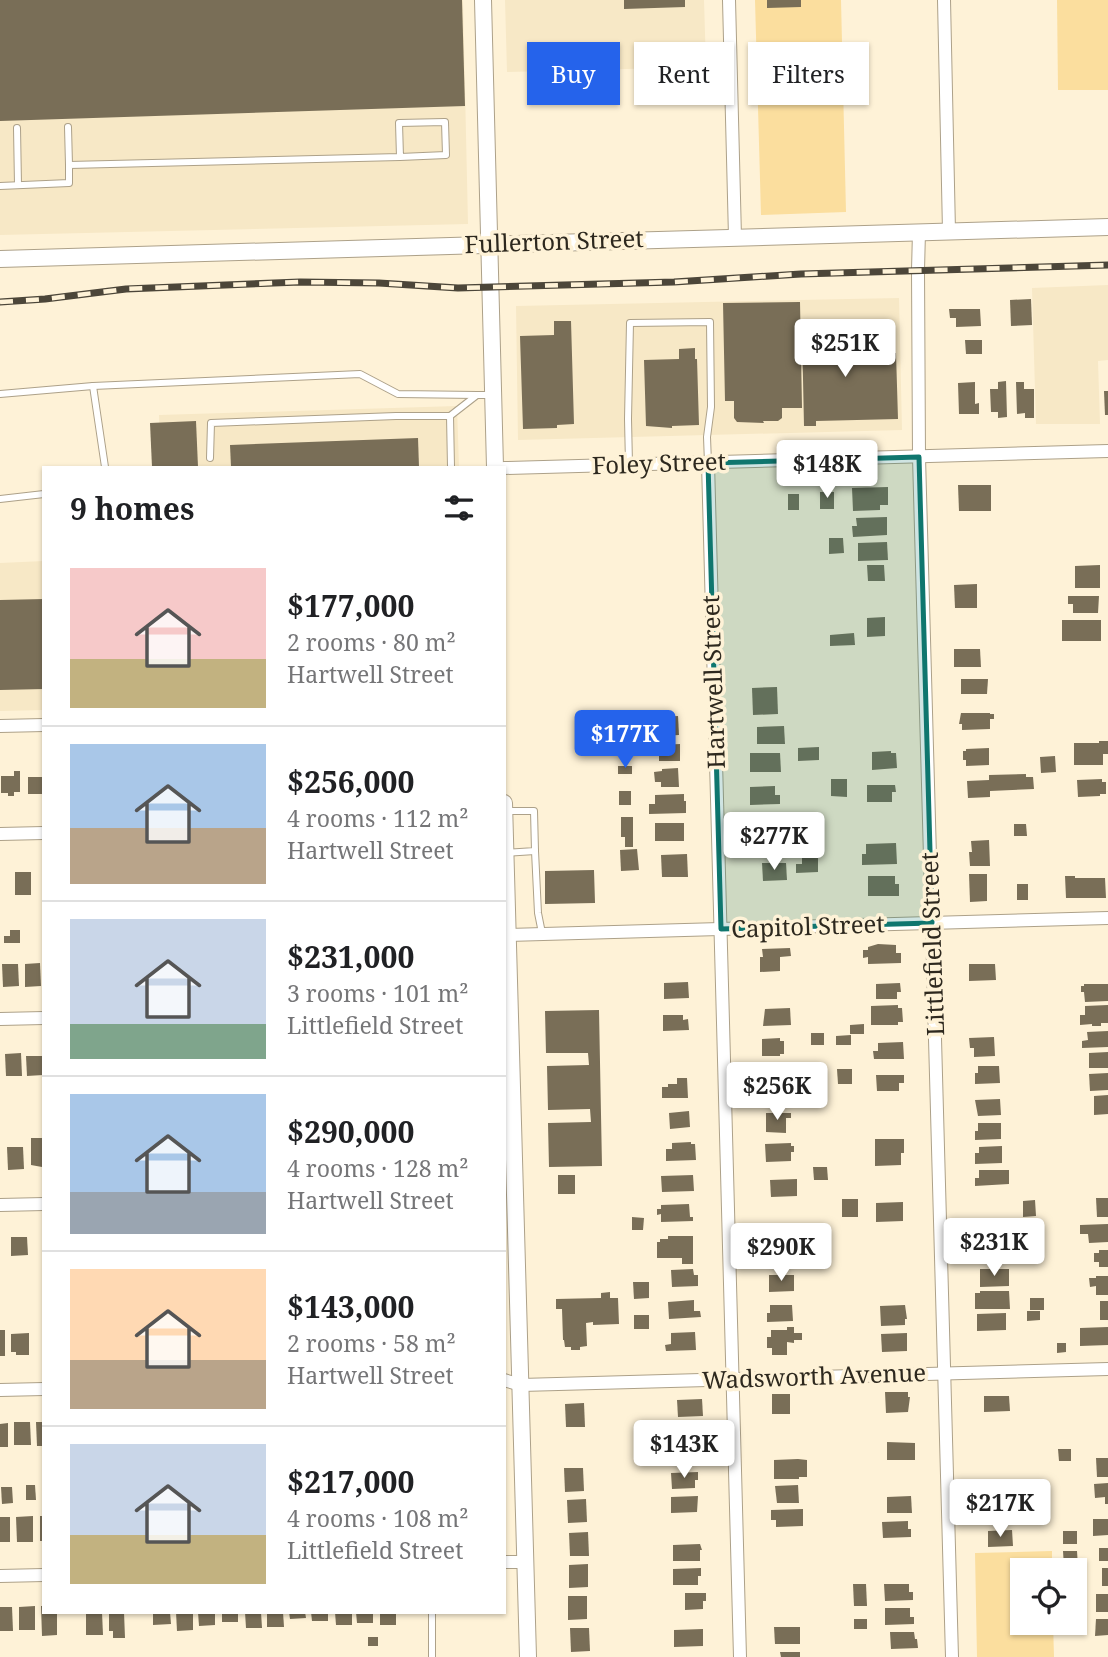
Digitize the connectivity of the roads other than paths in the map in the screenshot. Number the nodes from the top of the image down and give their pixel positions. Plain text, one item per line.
1 (483, 0) edge
2 (729, 0) edge
3 (944, 0) edge
4 (68, 127) dead end
5 (17, 128) dead end
6 (400, 156) junction
7 (69, 165) junction
8 (18, 185) junction
9 (0, 186) edge
10 (1108, 227) edge
11 (948, 231) junction
12 (919, 232) junction
13 (735, 237) junction
14 (489, 244) junction
15 (0, 259) edge
16 (93, 386) junction
17 (0, 394) edge
18 (485, 395) junction
19 (450, 416) junction
20 (1108, 451) edge
21 (210, 457) dead end
22 (919, 457) junction
23 (708, 463) junction
24 (629, 465) junction
25 (105, 466) edge
26 (451, 466) edge
27 (495, 466) edge
28 (506, 468) edge
29 (42, 494) edge
30 (0, 499) edge
31 (42, 725) edge
32 (0, 726) edge
33 (506, 811) edge
34 (42, 833) edge
35 (0, 834) edge
36 (535, 851) junction
37 (506, 853) edge
38 (506, 880) edge
39 (1108, 918) edge
40 (932, 923) junction
41 (721, 929) junction
42 (542, 934) junction
43 (508, 935) junction
44 (507, 1006) edge
45 (42, 1018) edge
46 (0, 1019) edge
47 (509, 1191) edge
48 (42, 1204) edge
49 (0, 1205) edge
50 (1108, 1369) edge
51 (944, 1374) junction
52 (733, 1380) junction
53 (506, 1381) edge
54 (521, 1385) junction
55 (42, 1389) edge
56 (0, 1390) edge
57 (506, 1562) edge
58 (525, 1562) junction
59 (42, 1575) edge
60 (0, 1576) edge
61 (432, 1614) edge
62 (432, 1657) edge
63 (528, 1657) edge
64 (740, 1657) edge
65 (951, 1657) edge

1 - 14 street
2 - 13 street
3 - 11 street
4 - 7 lane
5 - 8 lane
6 - 6 lane
6 - 7 lane
7 - 8 lane
8 - 9 lane
10 - 11 street, Fullerton Street
11 - 12 street, Fullerton Street
12 - 13 street, Fullerton Street
12 - 22 street, Littlefield Street
13 - 14 street, Fullerton Street
14 - 15 street, Fullerton Street
14 - 18 street
16 - 17 lane
16 - 18 lane
16 - 25 lane
18 - 19 lane
18 - 27 street
19 - 21 lane
19 - 26 lane
20 - 22 street, Foley Street
22 - 23 street, Foley Street
22 - 40 street, Littlefield Street
23 - 24 street, Foley Street
23 - 24 lane
23 - 41 street, Hartwell Street
24 - 28 street, Foley Street
29 - 30 lane
31 - 32 street
33 - 36 lane
34 - 35 street
36 - 37 lane
36 - 42 lane
38 - 43 street
39 - 40 street, Capitol Street
40 - 41 street, Capitol Street
40 - 51 street, Littlefield Street
41 - 42 street, Capitol Street
41 - 52 street, Hartwell Street
42 - 43 street, Capitol Street
43 - 44 street
44 - 47 street
45 - 46 street
47 - 54 street
48 - 49 street
50 - 51 street, Wadsworth Avenue
51 - 52 street, Wadsworth Avenue
51 - 65 street, Littlefield Street
52 - 54 street, Wadsworth Avenue
52 - 64 street, Hartwell Street
53 - 54 street, Wadsworth Avenue
54 - 58 street
55 - 56 street
57 - 58 street
58 - 63 street
59 - 60 street
61 - 62 lane

